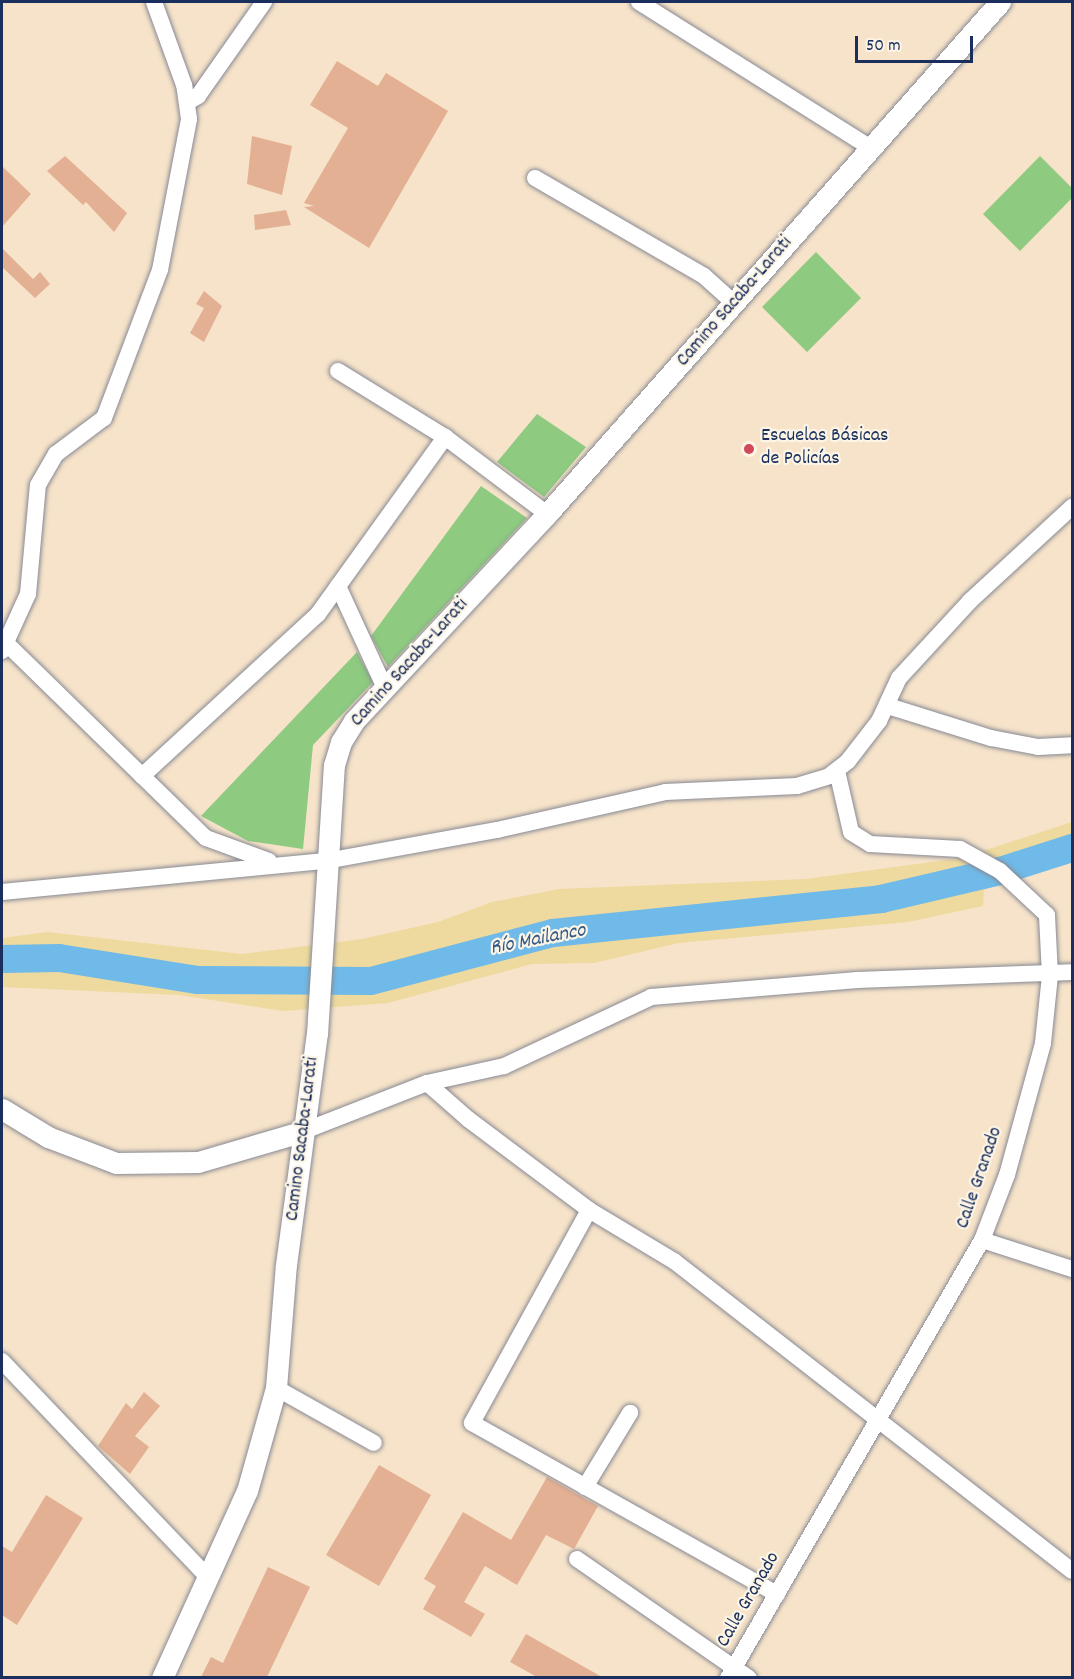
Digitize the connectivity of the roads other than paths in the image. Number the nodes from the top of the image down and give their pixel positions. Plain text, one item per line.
1 (154, 2) edge
2 (264, 2) edge
3 (639, 2) edge
4 (1000, 2) edge
5 (188, 102) junction
6 (871, 148) junction
7 (535, 178) dead end
8 (734, 303) junction
9 (338, 371) dead end
10 (445, 437) junction
11 (1072, 507) edge
12 (547, 514) junction
13 (338, 586) junction
14 (4, 647) edge
15 (385, 688) junction
16 (888, 706) junction
17 (1072, 745) edge
18 (837, 771) junction
19 (142, 776) junction
20 (326, 861) junction
21 (276, 863) junction
22 (2, 892) edge
23 (1072, 972) edge
24 (1050, 975) junction
25 (427, 1083) junction
26 (2, 1109) edge
27 (304, 1131) junction
28 (589, 1210) junction
29 (982, 1240) junction
30 (1072, 1269) edge
31 (2, 1361) edge
32 (276, 1388) junction
33 (630, 1413) dead end
34 (876, 1420) junction
35 (374, 1443) dead end
36 (585, 1487) junction
37 (578, 1559) dead end
38 (1072, 1571) edge
39 (208, 1578) junction
40 (777, 1594) junction
41 (731, 1673) edge
42 (162, 1677) edge
43 (749, 1677) edge

1 - 5 street
2 - 5 street
3 - 6 street
4 - 6 main road, Camino Sacaba-Larati
5 - 14 street
6 - 8 main road, Camino Sacaba-Larati
7 - 8 street
8 - 12 main road, Camino Sacaba-Larati
9 - 10 street
10 - 12 street
10 - 13 street
11 - 16 street
12 - 15 main road, Camino Sacaba-Larati
13 - 15 street
13 - 19 street
14 - 19 street
15 - 20 main road, Camino Sacaba-Larati
16 - 17 street
16 - 18 street
18 - 20 street
18 - 24 street, Calle Granado
19 - 21 street
20 - 21 street
20 - 27 main road, Camino Sacaba-Larati
21 - 22 street
23 - 24 street
24 - 25 street
24 - 29 street, Calle Granado
25 - 27 street
25 - 28 street
26 - 27 main road
27 - 32 main road, Camino Sacaba-Larati
28 - 34 street
28 - 36 street
29 - 30 street
29 - 34 street, Calle Granado
31 - 39 street
32 - 35 street
32 - 39 main road, Camino Sacaba-Larati
33 - 36 street
34 - 38 street
34 - 40 street, Calle Granado
36 - 40 street
37 - 41 street
39 - 42 main road, Camino Sacaba-Larati
40 - 41 street, Calle Granado
41 - 43 street

